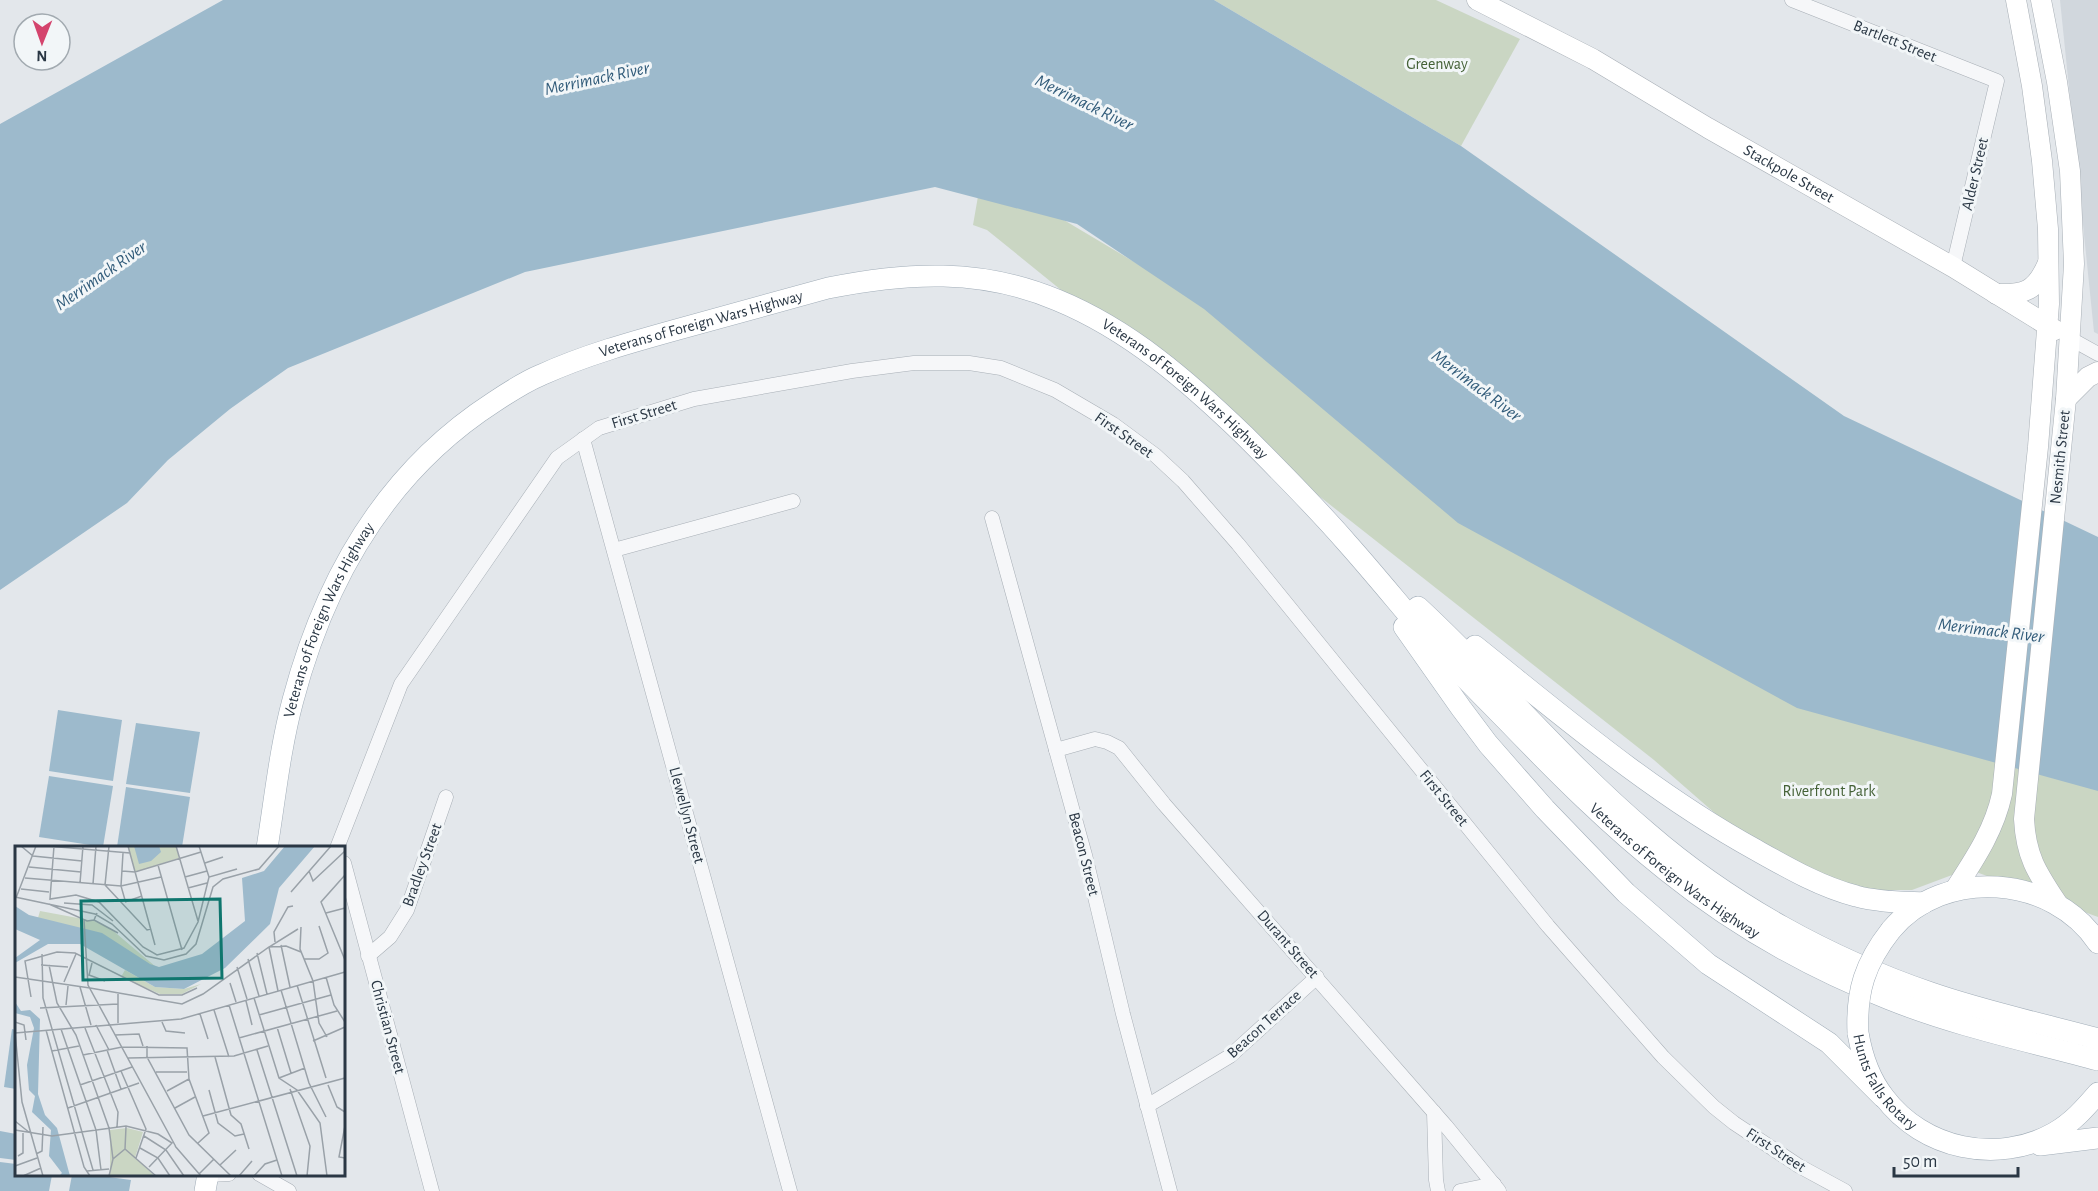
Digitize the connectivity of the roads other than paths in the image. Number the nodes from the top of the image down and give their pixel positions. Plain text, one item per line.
1 (1477, 0) edge
2 (1792, 0) edge
3 (2016, 0) edge
4 (2041, 0) edge
5 (1997, 81) joint
6 (2049, 260) junction
7 (1953, 267) junction
8 (1996, 294) junction
9 (2047, 324) junction
10 (2071, 339) junction
11 (2098, 354) edge
12 (2098, 372) edge
13 (2066, 399) junction
14 (583, 439) junction
15 (792, 501) dead end
16 (992, 518) dead end
17 (1344, 540) junction
18 (614, 550) junction
19 (1056, 750) junction
20 (446, 797) dead end
21 (267, 846) edge
22 (338, 846) edge
23 (345, 866) edge
24 (1954, 891) junction
25 (1924, 903) junction
26 (2059, 906) junction
27 (2090, 928) edge
28 (2098, 944) edge
29 (368, 956) junction
30 (1317, 977) junction
31 (2098, 1039) edge
32 (2098, 1060) edge
33 (2098, 1093) edge
34 (1883, 1097) junction
35 (1147, 1106) junction
36 (1434, 1112) junction
37 (2098, 1137) edge
38 (2016, 1147) junction
39 (262, 1176) edge
40 (1497, 1187) edge
41 (289, 1191) edge
42 (432, 1191) edge
43 (790, 1191) edge
44 (1170, 1191) edge
45 (1438, 1191) edge
46 (1460, 1191) edge
47 (1845, 1191) edge

1 - 7 main road, Stackpole Street
2 - 5 street, Bartlett Street
3 - 6 main road, Nesmith Street
4 - 10 main road, Nesmith Street
5 - 7 street, Alder Street
6 - 8 main road
6 - 9 main road, Nesmith Street
7 - 8 main road, Stackpole Street
8 - 9 main road, Stackpole Street
9 - 10 main road, Stackpole Street
9 - 24 main road, Nesmith Street
10 - 11 street, Stackpole Street
10 - 13 main road, Nesmith Street
12 - 13 main road
13 - 26 main road, Nesmith Street
14 - 18 street, Llewellyn Street
14 - 22 street, First Street
14 - 47 street, First Street
15 - 18 street
16 - 19 street, Beacon Street
17 - 21 main road, Veterans of Foreign Wars Highway
17 - 25 main road
17 - 31 main road, Veterans of Foreign Wars Highway
17 - 32 main road, Veterans of Foreign Wars Highway
17 - 34 main road
18 - 43 street, Llewellyn Street
19 - 30 street, Durant Street
19 - 35 street, Beacon Street
20 - 29 street, Bradley Street
23 - 29 street, Christian Street
24 - 25 main road, Hunts Falls Rotary
24 - 26 main road, Hunts Falls Rotary
25 - 34 main road, Hunts Falls Rotary, bridge
26 - 27 main road, Hunts Falls Rotary
27 - 28 main road, Hunts Falls Rotary
29 - 42 street, Christian Street
30 - 35 street, Beacon Terrace
30 - 36 street, Durant Street
33 - 38 main road, Hunts Falls Rotary
34 - 38 main road, Hunts Falls Rotary
35 - 44 street, Beacon Street
36 - 40 street, Durant Street
36 - 45 street
37 - 38 main road
39 - 41 street
40 - 46 street

